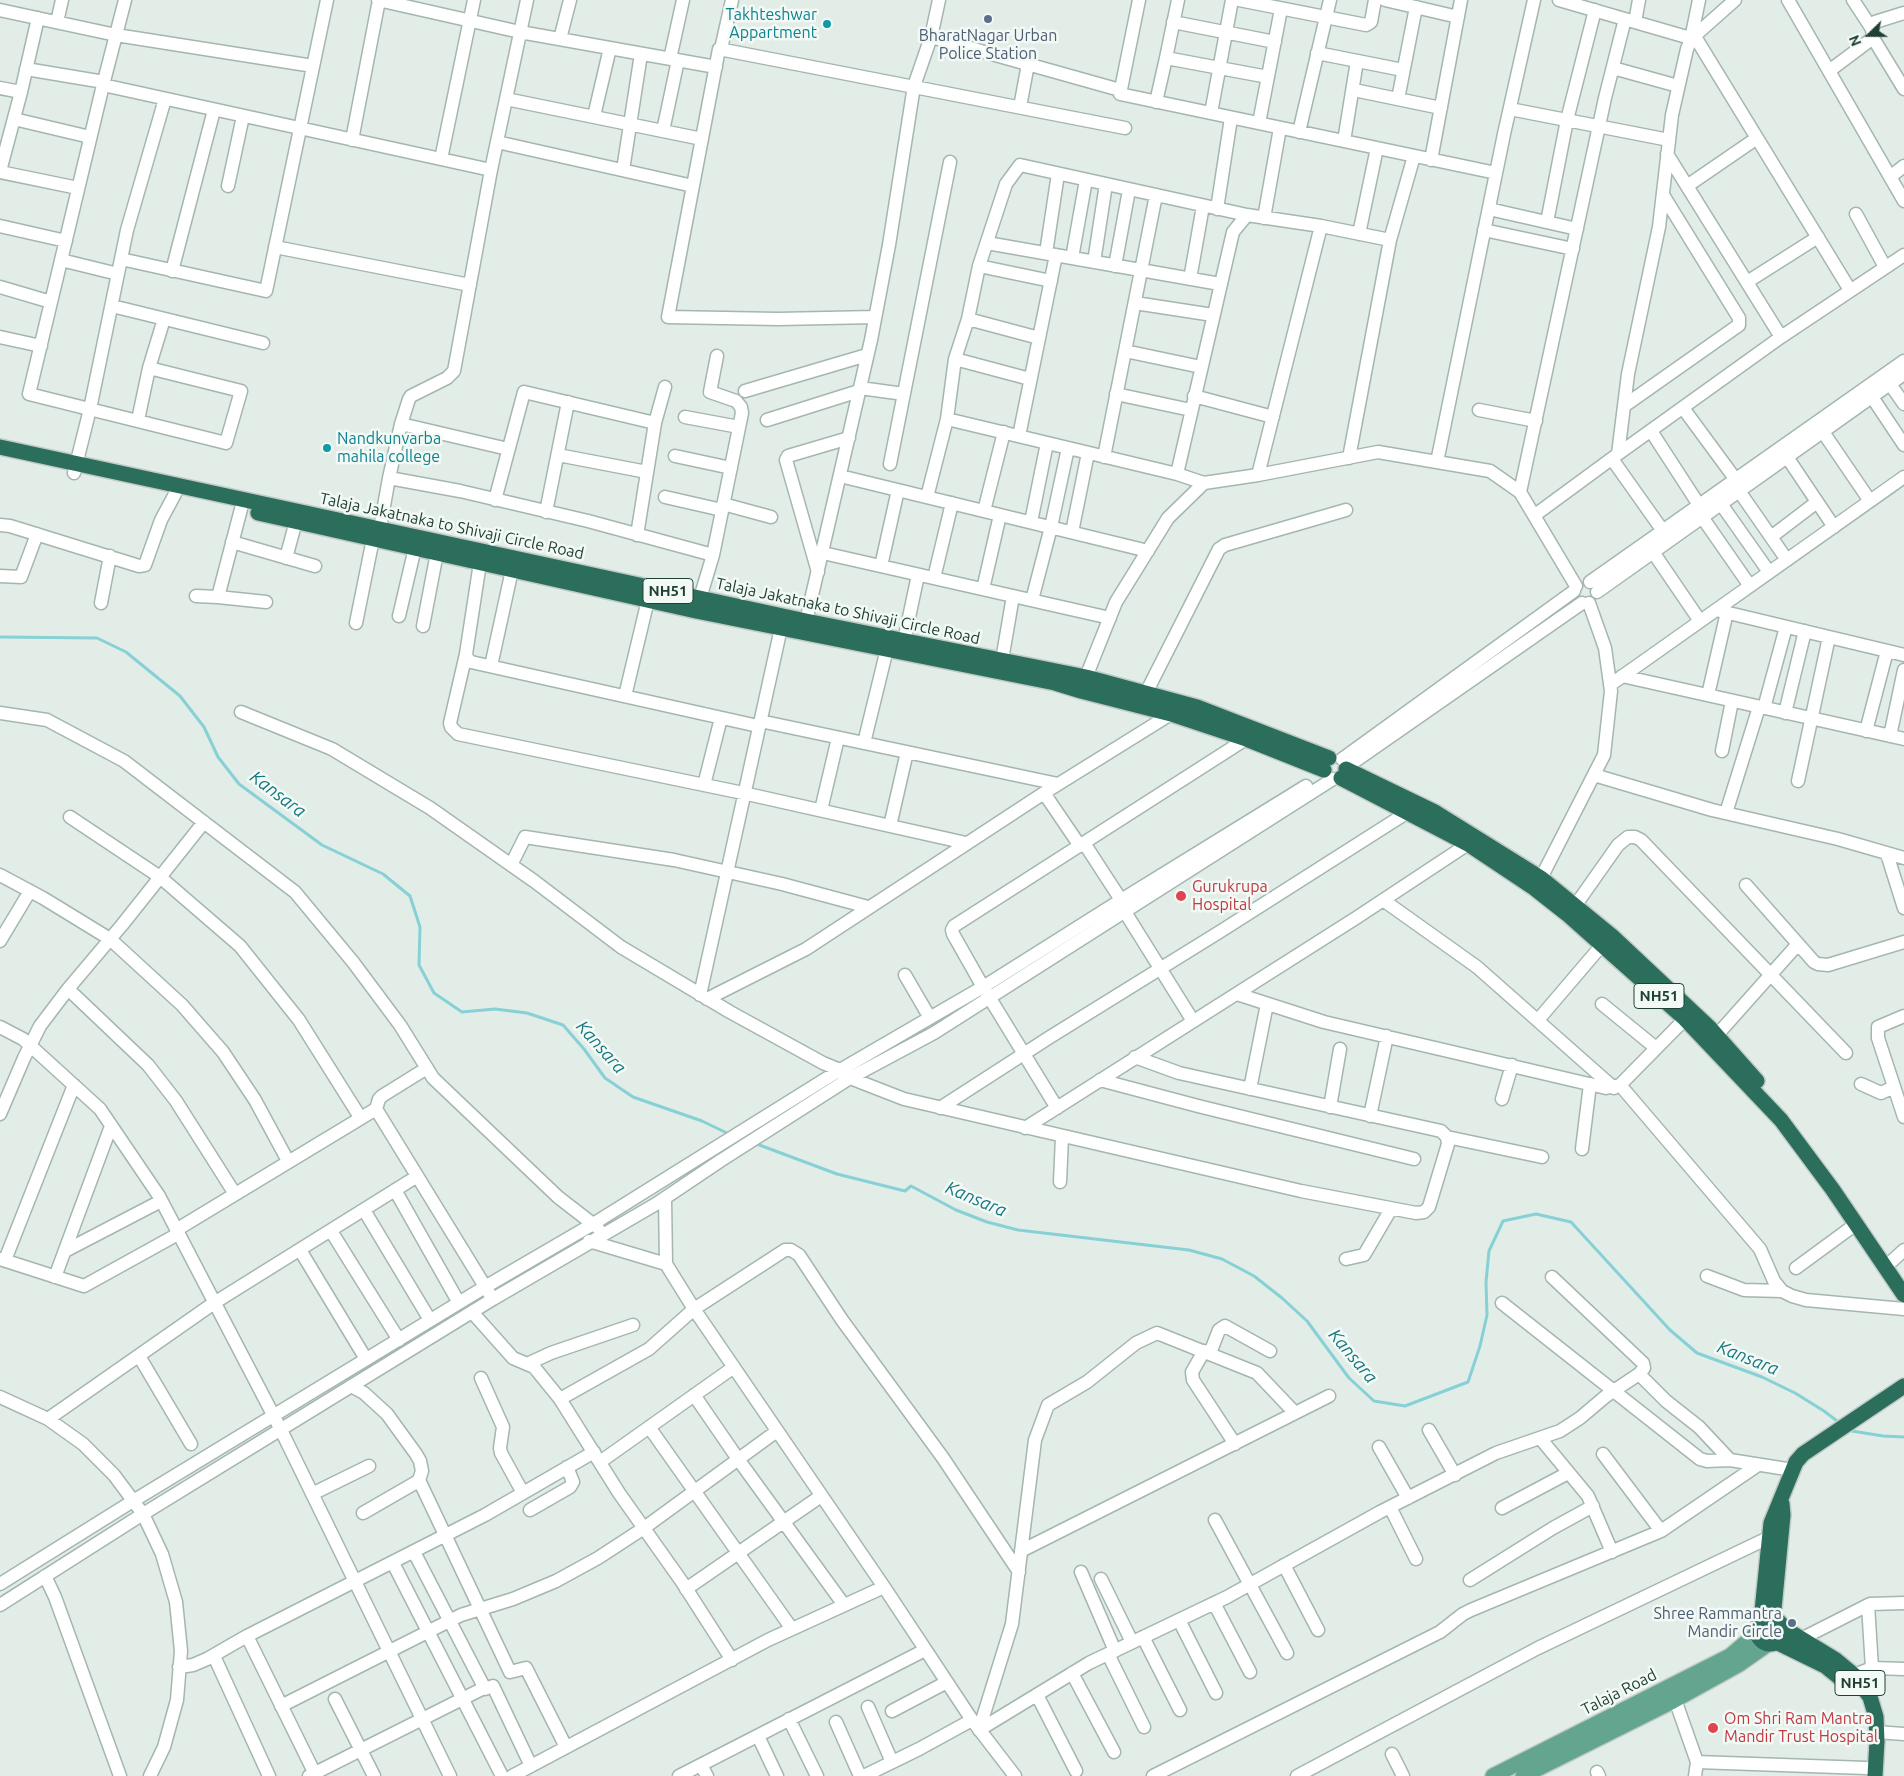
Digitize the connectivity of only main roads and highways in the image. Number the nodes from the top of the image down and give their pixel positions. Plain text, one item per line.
1 (0, 447) edge
2 (0, 456) edge
3 (75, 469) junction
4 (377, 533) junction
5 (782, 622) junction
6 (804, 627) junction
7 (1336, 769) junction
8 (1571, 910) junction
9 (1904, 1277) edge
10 (1904, 1295) edge
11 (1904, 1386) edge
12 (1782, 1497) junction
13 (1768, 1625) junction
14 (1772, 1643) junction
15 (1850, 1679) junction
16 (1672, 1693) junction
17 (1869, 1773) edge
18 (1493, 1776) edge
19 (1523, 1776) edge

1 - 3 highway, Talaja Jakatnaka to Shivaji Circle Road / NH51
2 - 3 highway, Talaja Jakatnaka to Shivaji Circle Road / NH51
3 - 4 highway, Talaja Jakatnaka to Shivaji Circle Road / NH51
3 - 4 highway, Talaja Jakatnaka to Shivaji Circle Road / NH51
4 - 5 highway, Talaja Jakatnaka to Shivaji Circle Road / NH51
4 - 5 highway, Talaja Jakatnaka to Shivaji Circle Road / NH51
5 - 6 highway, Talaja Jakatnaka to Shivaji Circle Road / NH51
6 - 7 highway, Talaja Jakatnaka to Shivaji Circle Road / NH51
6 - 7 highway, Talaja Jakatnaka to Shivaji Circle Road / NH51
7 - 8 highway, Talaja Jakatnaka to Shivaji Circle Road / NH51
7 - 8 highway, Talaja Jakatnaka to Shivaji Circle Road / NH51
8 - 9 highway, Talaja Jakatnaka to Shivaji Circle Road / NH51
8 - 10 highway, Talaja Jakatnaka to Shivaji Circle Road / NH51
11 - 12 highway
12 - 13 highway
12 - 13 highway
13 - 14 highway, NH51
13 - 14 highway
13 - 15 highway, NH51
13 - 16 main road, Talaja Road
14 - 15 highway, NH51
14 - 16 main road, Talaja Road
15 - 17 highway, NH51
15 - 17 highway, NH51
16 - 18 main road, Talaja Road
16 - 19 main road, Talaja Road

